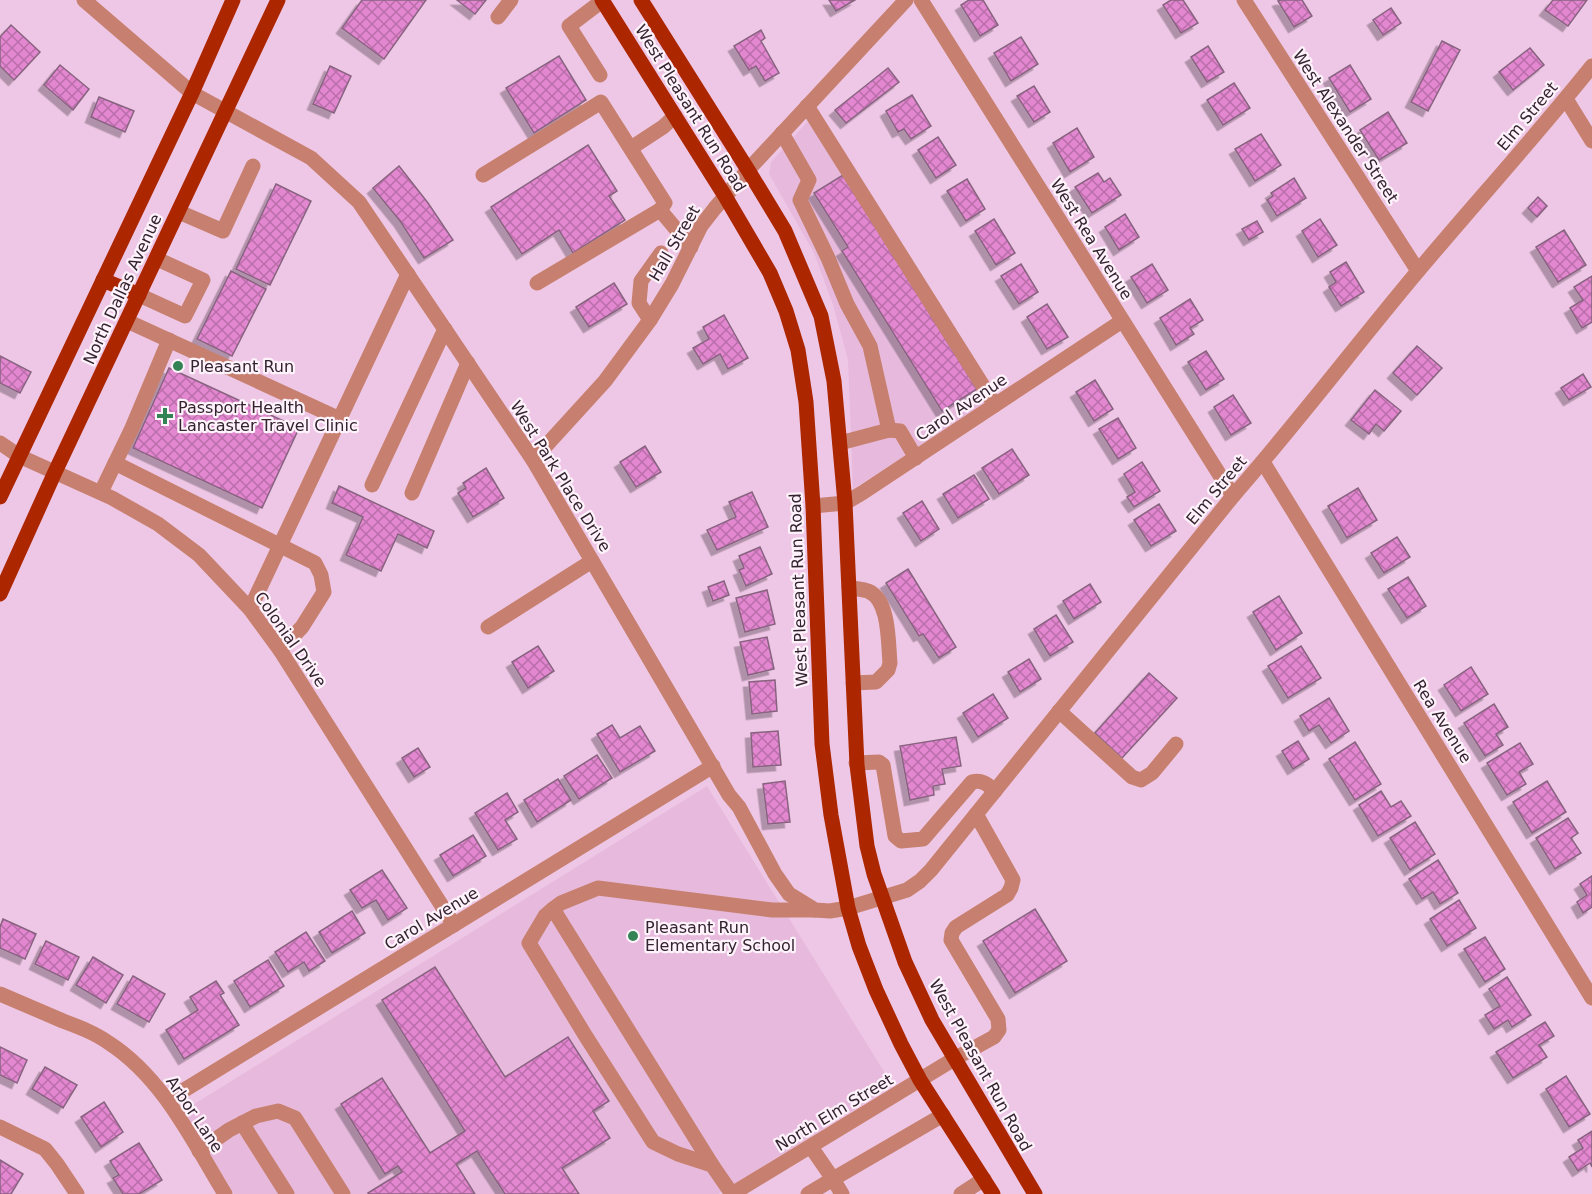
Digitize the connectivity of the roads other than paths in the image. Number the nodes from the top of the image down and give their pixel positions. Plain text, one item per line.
1 (84, 0) edge
2 (233, 0) edge
3 (278, 0) edge
4 (511, 0) edge
5 (641, 0) edge
6 (906, 0) edge
7 (921, 0) edge
8 (1244, 0) edge
9 (602, 1) edge
10 (498, 17) dead end
11 (1592, 66) edge
12 (600, 75) dead end
13 (192, 93) junction
14 (1566, 99) junction
15 (807, 106) junction
16 (226, 112) junction
17 (675, 116) junction
18 (782, 133) junction
19 (1592, 141) edge
20 (631, 148) junction
21 (253, 166) dead end
22 (748, 170) junction
23 (483, 175) dead end
24 (725, 196) junction
25 (660, 210) junction
26 (179, 212) junction
27 (691, 247) junction
28 (661, 254) dead end
29 (157, 259) junction
30 (1418, 271) junction
31 (648, 272) junction
32 (408, 274) junction
33 (103, 280) junction
34 (537, 284) dead end
35 (672, 284) junction
36 (139, 296) junction
37 (650, 320) junction
38 (127, 321) junction
39 (1122, 321) junction
40 (446, 329) junction
41 (169, 340) junction
42 (468, 363) junction
43 (995, 405) junction
44 (340, 419) junction
45 (889, 430) junction
46 (0, 443) edge
47 (840, 443) junction
48 (19, 456) junction
49 (916, 458) junction
50 (533, 460) junction
51 (1263, 462) junction
52 (115, 463) junction
53 (55, 472) junction
54 (372, 485) dead end
55 (101, 492) junction
56 (412, 493) dead end
57 (1233, 496) junction
58 (0, 497) edge
59 (845, 503) junction
60 (813, 506) junction
61 (280, 546) junction
62 (592, 561) junction
63 (849, 587) junction
64 (0, 594) edge
65 (250, 609) junction
66 (488, 627) dead end
67 (280, 650) junction
68 (853, 683) junction
69 (1059, 711) junction
70 (1176, 744) dead end
71 (856, 763) junction
72 (713, 766) junction
73 (995, 791) junction
74 (976, 814) junction
75 (922, 839) junction
76 (943, 855) junction
77 (881, 898) junction
78 (848, 908) junction
79 (553, 909) junction
80 (815, 910) junction
81 (454, 925) junction
82 (0, 994) edge
83 (1592, 998) edge
84 (954, 1059) junction
85 (920, 1080) junction
86 (168, 1101) junction
87 (943, 1115) junction
88 (242, 1123) junction
89 (0, 1127) edge
90 (810, 1147) junction
91 (199, 1150) junction
92 (712, 1165) junction
93 (832, 1179) junction
94 (984, 1179) junction
95 (77, 1194) edge
96 (225, 1194) edge
97 (287, 1194) edge
98 (343, 1194) edge
99 (732, 1194) edge
100 (808, 1194) edge
101 (842, 1194) edge
102 (961, 1194) edge
103 (993, 1194) edge
104 (1035, 1194) edge

1 - 13 street, West Park Place Drive
2 - 13 main road, North Dallas Avenue
3 - 16 main road, North Dallas Avenue
4 - 10 street
5 - 22 main road, West Pleasant Run Road
6 - 15 street, Hall Street
7 - 39 street, West Rea Avenue
8 - 30 street, West Alexander Street
9 - 12 street
9 - 17 main road, West Pleasant Run Road
11 - 14 street, Elm Street
13 - 16 street, West Park Place Drive
13 - 33 main road, North Dallas Avenue
14 - 19 street
14 - 30 street, Elm Street
15 - 18 street, Hall Street
15 - 43 street
16 - 26 main road, North Dallas Avenue
16 - 32 street, West Park Place Drive
17 - 20 street
17 - 24 main road, West Pleasant Run Road
18 - 22 street, Hall Street
18 - 45 street
20 - 23 street
20 - 25 street
21 - 26 street
22 - 24 street, Hall Street
22 - 47 main road, West Pleasant Run Road
24 - 27 street, Hall Street
24 - 60 main road, West Pleasant Run Road
25 - 27 street
25 - 34 street
26 - 29 main road, North Dallas Avenue
27 - 35 street, Hall Street
28 - 31 street
29 - 36 main road, North Dallas Avenue
29 - 36 street
30 - 51 street, Elm Street
31 - 35 street
31 - 37 street
32 - 40 street, West Park Place Drive
32 - 44 street
33 - 36 main road
33 - 48 main road, North Dallas Avenue
35 - 37 street, Hall Street
36 - 38 main road, North Dallas Avenue
37 - 50 street, Hall Street
38 - 41 street
38 - 53 main road, North Dallas Avenue
39 - 43 street, Carol Avenue
39 - 57 street, West Rea Avenue
40 - 42 street, West Park Place Drive
40 - 54 street
41 - 44 street
41 - 52 street
42 - 50 street, West Park Place Drive
42 - 56 street
43 - 49 street, Carol Avenue
44 - 61 street
45 - 47 street
45 - 49 street
46 - 48 street, Colonial Drive
47 - 59 main road, West Pleasant Run Road
48 - 53 street, Colonial Drive
48 - 58 main road, North Dallas Avenue
49 - 59 street, Carol Avenue
50 - 62 street, West Park Place Drive
51 - 57 street, Elm Street
51 - 83 street, Rea Avenue
52 - 55 street
52 - 61 street
53 - 55 street, Colonial Drive
53 - 64 main road, North Dallas Avenue
55 - 65 street, Colonial Drive
57 - 69 street, Elm Street
59 - 60 street, Carol Avenue
59 - 63 main road, West Pleasant Run Road
60 - 78 main road, West Pleasant Run Road
61 - 65 street
61 - 67 street
62 - 66 street
62 - 72 street, West Park Place Drive
63 - 68 main road, West Pleasant Run Road
63 - 68 street
65 - 67 street, Colonial Drive
67 - 81 street, Colonial Drive
68 - 71 main road, West Pleasant Run Road
69 - 70 street
69 - 73 street, Elm Street
71 - 75 street
71 - 77 main road, West Pleasant Run Road
72 - 80 street, West Park Place Drive
72 - 81 street, Carol Avenue
73 - 74 street, Elm Street
73 - 75 street
74 - 76 street, Elm Street
74 - 84 street, North Elm Street
75 - 76 street
76 - 77 street, Elm Street
77 - 78 street, Elm Street
77 - 84 main road, West Pleasant Run Road
78 - 80 street
78 - 85 main road, West Pleasant Run Road
79 - 80 street
79 - 92 street
79 - 92 street
81 - 86 street, Carol Avenue
82 - 86 street, Arbor Lane
84 - 85 street, North Elm Street
84 - 104 main road, West Pleasant Run Road
85 - 87 main road, West Pleasant Run Road
85 - 90 street, North Elm Street
86 - 91 street, Arbor Lane
87 - 93 street
87 - 94 main road, West Pleasant Run Road
88 - 91 street
88 - 97 street
88 - 98 street
89 - 95 street
90 - 93 street
90 - 99 street, North Elm Street
91 - 96 street, Arbor Lane
92 - 99 street
93 - 100 street
93 - 101 street
94 - 102 street
94 - 103 main road, West Pleasant Run Road

